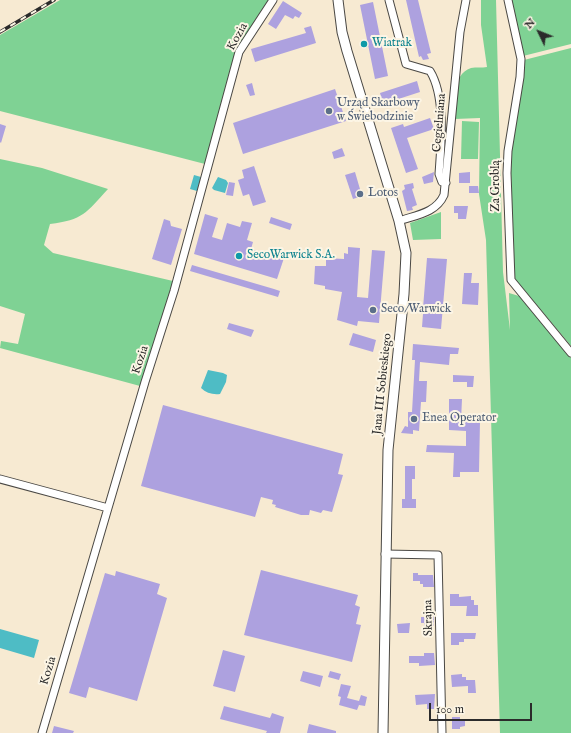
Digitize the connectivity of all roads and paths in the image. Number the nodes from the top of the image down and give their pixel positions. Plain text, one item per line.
1 (273, 0) edge
2 (338, 0) edge
3 (389, 0) edge
4 (466, 0) edge
5 (508, 0) edge
6 (446, 182) junction
7 (399, 220) junction
8 (571, 352) edge
9 (0, 479) edge
10 (108, 508) junction
11 (385, 554) junction
12 (42, 733) edge
13 (383, 733) edge
14 (442, 733) edge

1 - 10 street, Kozia
2 - 7 street, Jana III Sobieskiego
3 - 6 street
4 - 6 street, Cegielniana
5 - 8 street, Za Groblą
6 - 7 street, Cegielniana
7 - 11 street, Jana III Sobieskiego
9 - 10 street
10 - 12 street, Kozia
11 - 13 street, Jana III Sobieskiego
11 - 14 street, Skrajna

